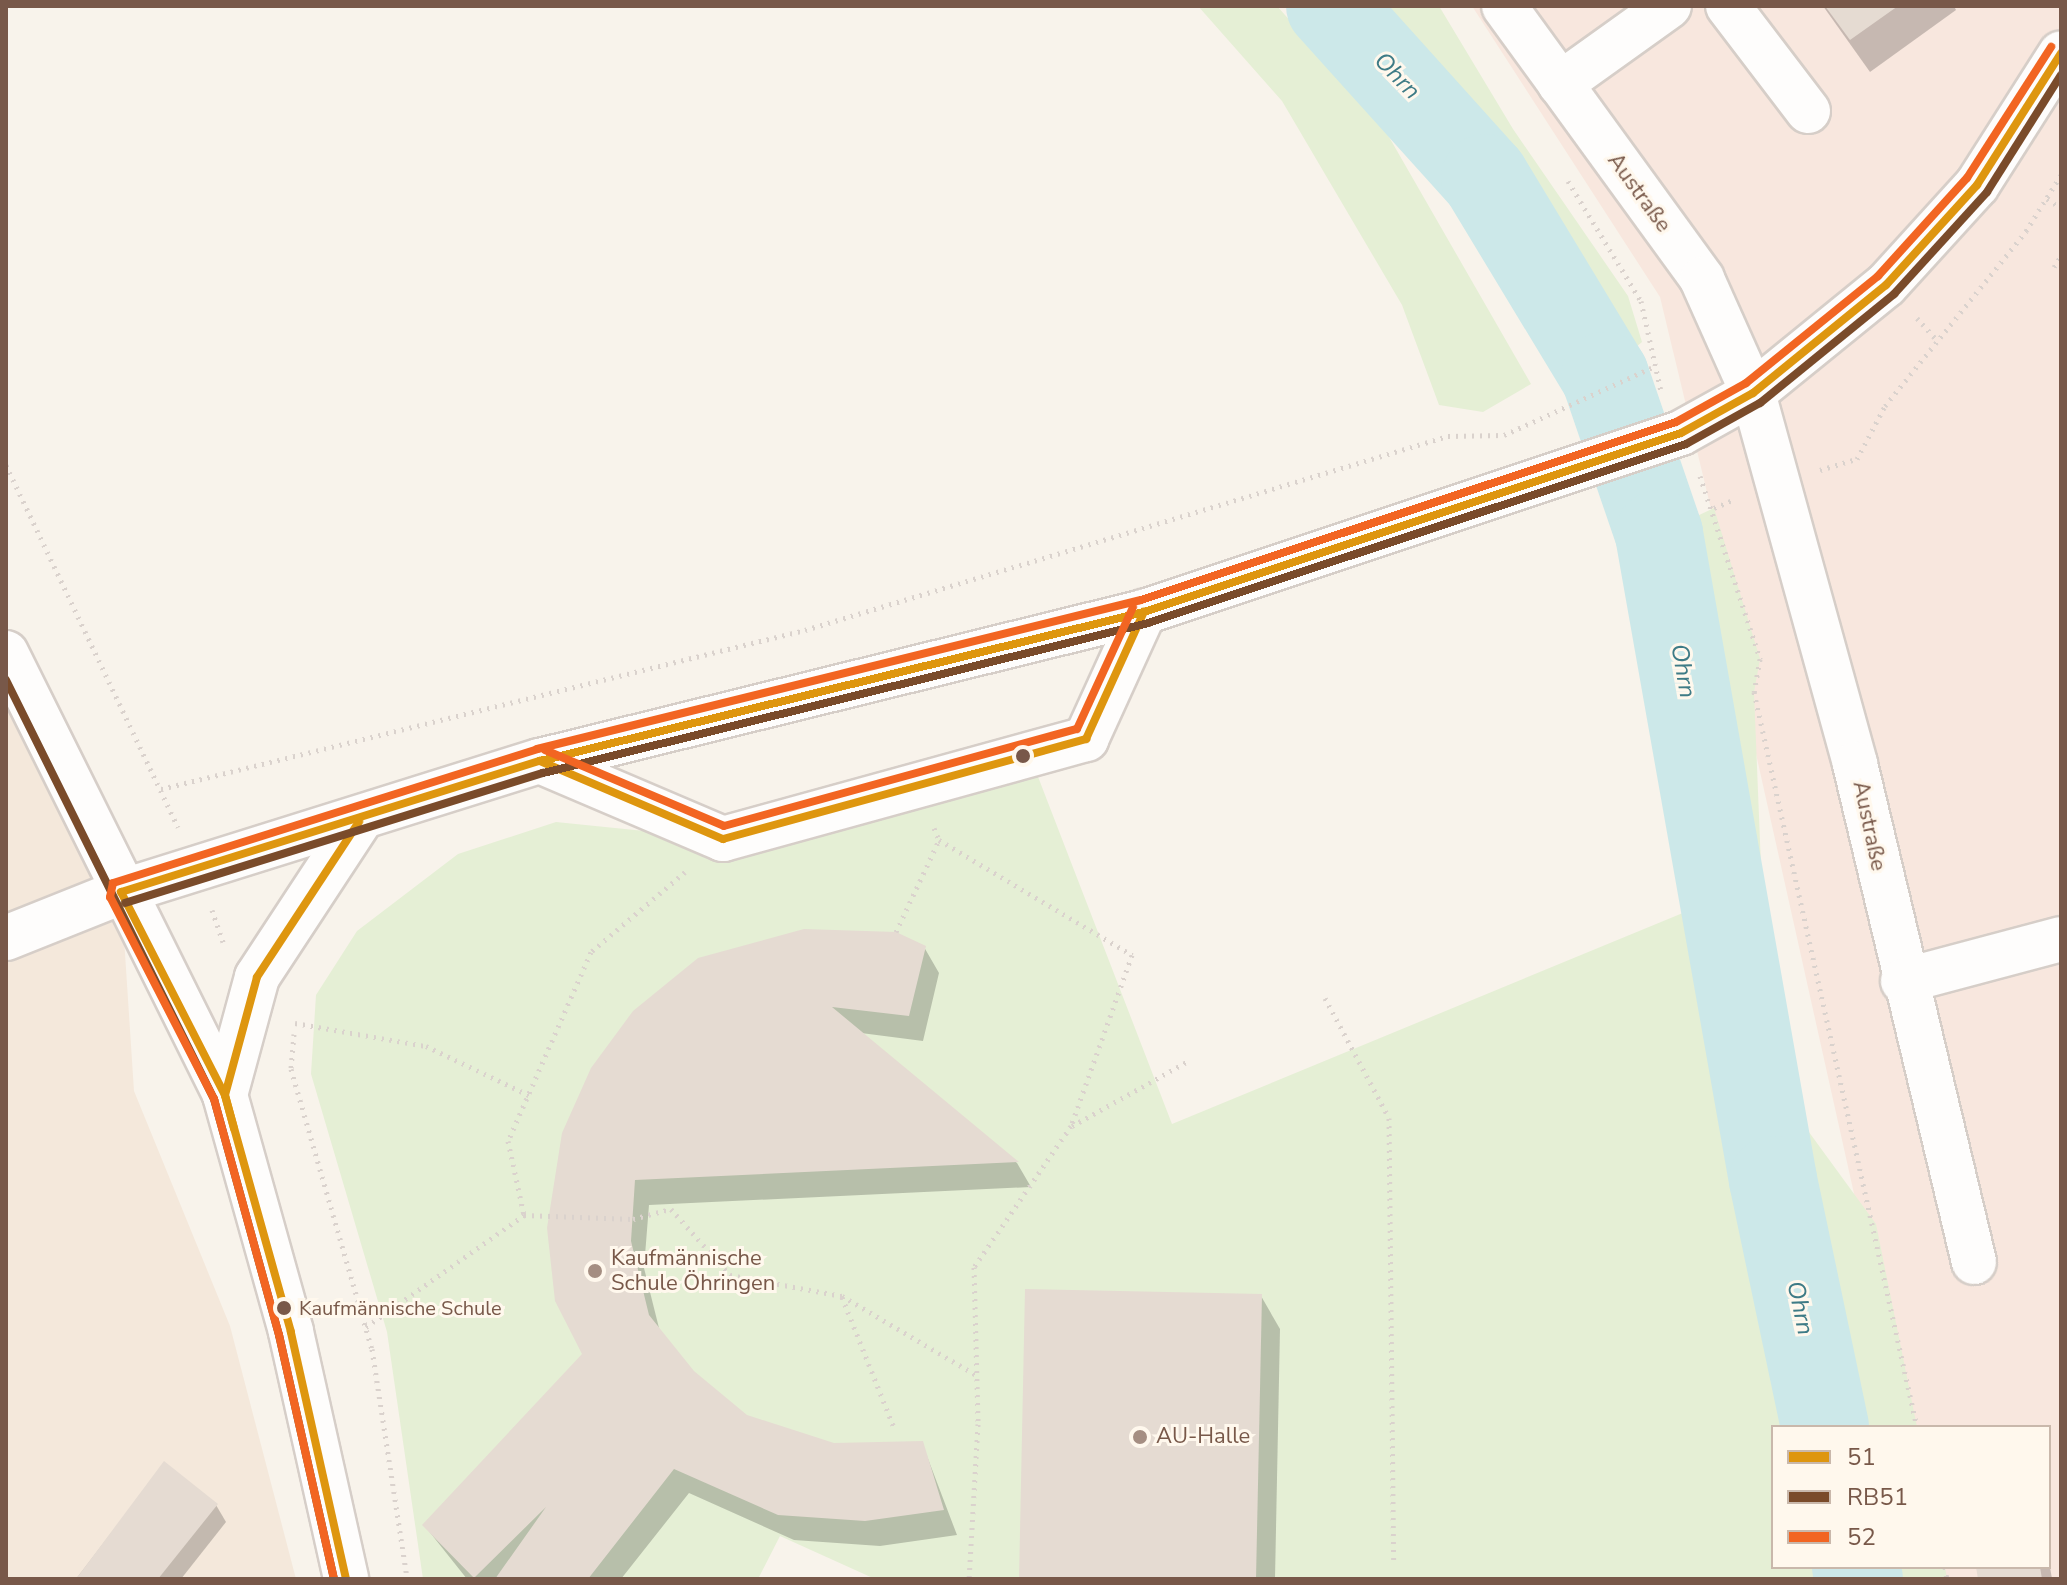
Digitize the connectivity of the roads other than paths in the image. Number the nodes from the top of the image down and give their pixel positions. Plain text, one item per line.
1 (1504, 6) edge
2 (1669, 6) edge
3 (1728, 6) edge
4 (2061, 53) edge
5 (1560, 84) junction
6 (1808, 111) dead end
7 (1753, 393) junction
8 (1144, 612) junction
9 (6, 653) edge
10 (540, 761) junction
11 (359, 822) junction
12 (121, 892) junction
13 (6, 938) edge
14 (2061, 939) edge
15 (1903, 981) junction
16 (225, 1095) junction
17 (1974, 1262) dead end
18 (346, 1579) edge

1 - 5 street, Austraße
2 - 5 street
3 - 6 street
4 - 7 street
5 - 7 street, Austraße
7 - 8 street
7 - 15 street, Austraße
8 - 10 street
8 - 10 street
9 - 12 street
10 - 11 street
11 - 12 street
11 - 16 street
12 - 13 street
12 - 16 street
14 - 15 street
15 - 17 street, Austraße
16 - 18 street

